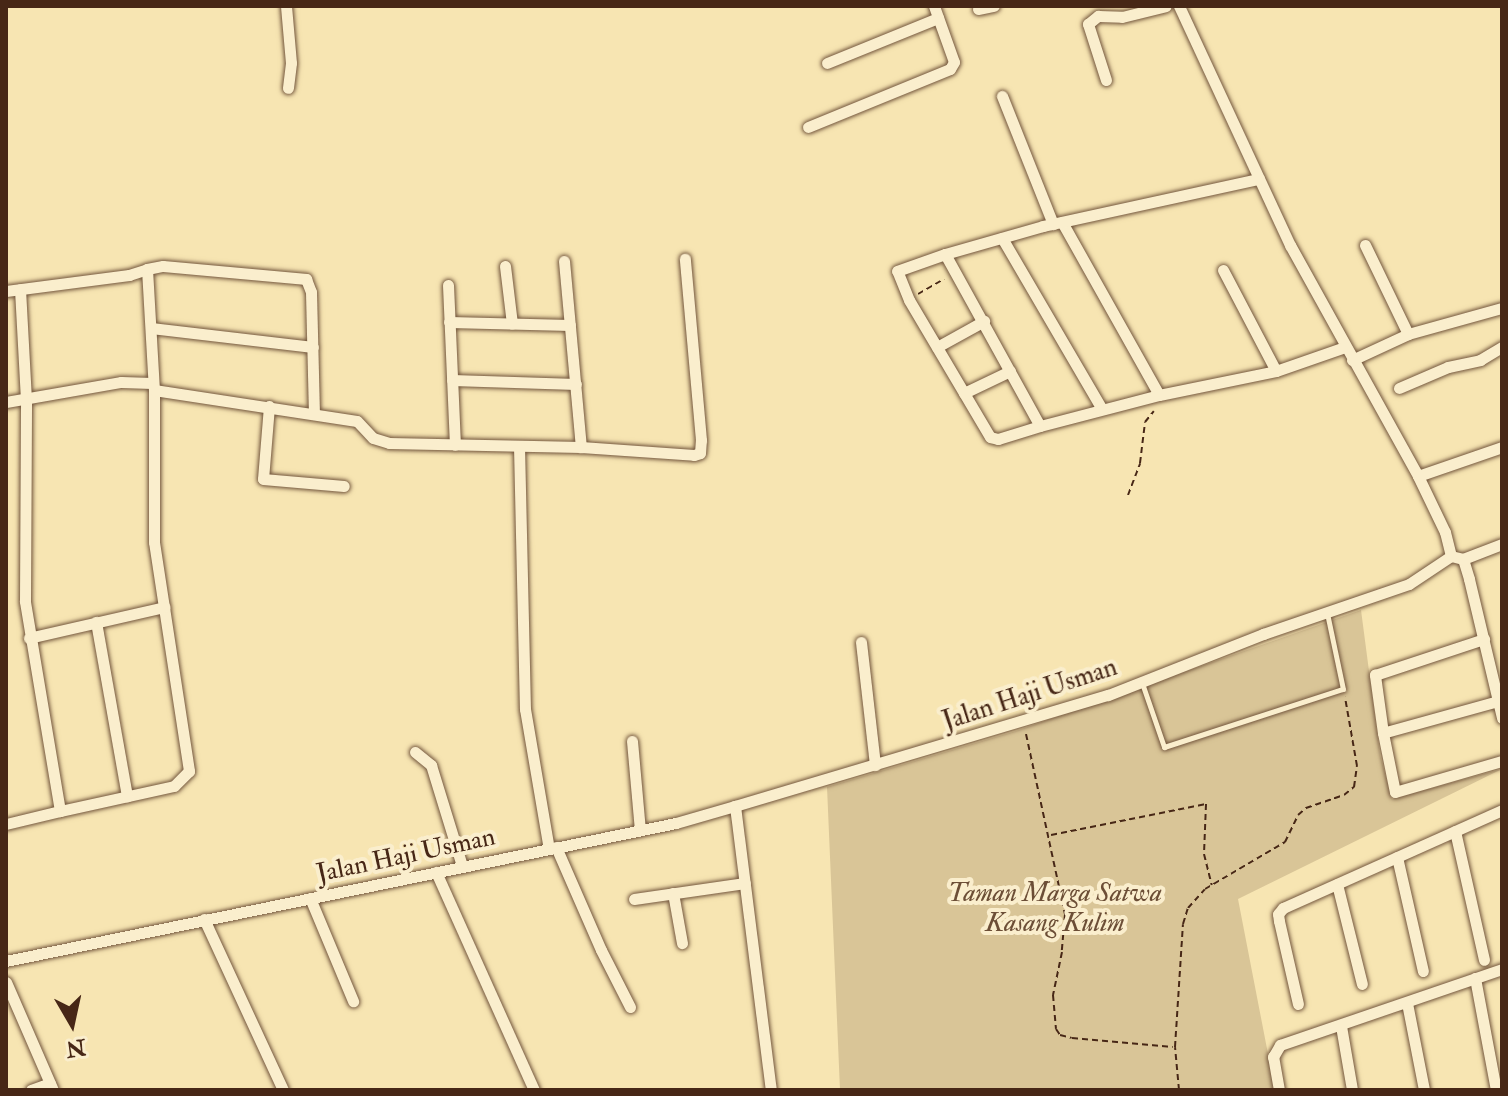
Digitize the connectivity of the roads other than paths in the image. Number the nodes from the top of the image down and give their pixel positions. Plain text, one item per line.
1 (286, 6) edge
2 (934, 6) edge
3 (994, 6) edge
4 (1166, 6) edge
5 (1179, 6) edge
6 (978, 9) dead end
7 (1096, 11) edge
8 (938, 18) junction
9 (827, 63) dead end
10 (1106, 80) dead end
11 (288, 88) dead end
12 (1002, 96) dead end
13 (808, 127) dead end
14 (1259, 179) junction
15 (1058, 223) junction
16 (1002, 238) junction
17 (1365, 245) dead end
18 (945, 254) junction
19 (685, 259) dead end
20 (564, 261) dead end
21 (505, 266) dead end
22 (147, 269) junction
23 (1223, 270) dead end
24 (448, 285) dead end
25 (20, 289) junction
26 (6, 291) edge
27 (1502, 308) edge
28 (984, 321) junction
29 (449, 322) junction
30 (512, 324) junction
31 (570, 325) junction
32 (151, 328) junction
33 (1408, 334) junction
34 (313, 347) junction
35 (937, 347) junction
36 (1345, 347) junction
37 (1502, 347) edge
38 (1352, 360) junction
39 (1010, 371) junction
40 (1276, 371) junction
41 (452, 380) junction
42 (576, 384) junction
43 (153, 387) junction
44 (1399, 388) dead end
45 (964, 393) junction
46 (1163, 394) junction
47 (26, 400) junction
48 (6, 402) edge
49 (269, 406) junction
50 (1102, 409) junction
51 (314, 412) junction
52 (1040, 426) junction
53 (455, 445) junction
54 (519, 446) junction
55 (581, 447) junction
56 (1502, 447) edge
57 (1418, 476) junction
58 (344, 486) dead end
59 (1502, 544) edge
60 (1457, 557) junction
61 (164, 607) junction
62 (1327, 612) junction
63 (96, 622) junction
64 (29, 638) junction
65 (1484, 639) junction
66 (861, 642) dead end
67 (1142, 682) junction
68 (1498, 701) junction
69 (1502, 718) edge
70 (1383, 733) junction
71 (632, 741) dead end
72 (415, 752) dead end
73 (1502, 761) edge
74 (875, 765) junction
75 (127, 796) junction
76 (735, 806) junction
77 (1502, 810) edge
78 (60, 811) junction
79 (6, 824) edge
80 (640, 830) junction
81 (1455, 831) junction
82 (553, 848) junction
83 (1397, 857) junction
84 (462, 866) junction
85 (436, 872) junction
86 (745, 883) junction
87 (1337, 884) junction
88 (673, 893) junction
89 (310, 898) junction
90 (634, 899) dead end
91 (204, 919) junction
92 (682, 943) dead end
93 (1484, 960) dead end
94 (6, 961) edge
95 (1502, 969) edge
96 (1423, 971) dead end
97 (1475, 978) junction
98 (6, 982) edge
99 (1362, 984) dead end
100 (353, 1001) dead end
101 (1407, 1003) junction
102 (1298, 1004) dead end
103 (630, 1007) dead end
104 (1341, 1026) junction
105 (51, 1087) edge
106 (31, 1090) edge
107 (283, 1090) edge
108 (534, 1090) edge
109 (771, 1090) edge
110 (1279, 1090) edge
111 (1352, 1090) edge
112 (1424, 1090) edge
113 (1496, 1090) edge

1 - 11 street
2 - 8 street
3 - 6 street
4 - 7 street
5 - 14 street
7 - 10 street
8 - 9 street
8 - 13 street
12 - 15 street
14 - 15 street
14 - 36 street
15 - 16 street
15 - 46 street
16 - 18 street
16 - 50 street
17 - 33 street
18 - 28 street
18 - 35 street
19 - 55 street
20 - 31 street
21 - 30 street
22 - 25 street
22 - 32 street
22 - 34 street
23 - 40 street
24 - 29 street
25 - 26 street
25 - 47 street
27 - 33 street
28 - 35 street
28 - 39 street
29 - 30 street
29 - 41 street
30 - 31 street
31 - 42 street
32 - 34 street
32 - 43 street
33 - 38 street
34 - 51 street
35 - 45 street
36 - 38 street
36 - 40 street
37 - 44 street
38 - 57 street
39 - 45 street
39 - 52 street
40 - 46 street
41 - 42 street
41 - 53 street
42 - 55 street
43 - 47 street
43 - 49 street
43 - 61 street
45 - 52 street
46 - 50 street
47 - 48 street
47 - 64 street
49 - 51 street
49 - 58 street
50 - 52 street
51 - 53 street
53 - 54 street
54 - 55 street
54 - 82 street
56 - 57 street
57 - 60 street
59 - 60 street, Jalan Haji Usman
60 - 62 street, Jalan Haji Usman
60 - 65 street
61 - 63 street
61 - 75 street
62 - 67 street, Jalan Haji Usman
62 - 67 lane
63 - 64 street
63 - 75 street
64 - 78 street
65 - 68 street
65 - 70 street
66 - 74 street
67 - 74 street, Jalan Haji Usman
68 - 69 street
68 - 70 street
70 - 73 street
71 - 80 street
72 - 84 street
74 - 76 street, Jalan Haji Usman
75 - 78 street
76 - 80 street, Jalan Haji Usman
76 - 86 street
77 - 81 street
78 - 79 street
80 - 82 street, Jalan Haji Usman
81 - 83 street
81 - 93 street
82 - 84 street, Jalan Haji Usman
82 - 103 street
83 - 87 street
83 - 96 street
84 - 85 street, Jalan Haji Usman
85 - 89 street, Jalan Haji Usman
85 - 108 street
86 - 88 street
86 - 109 street
87 - 99 street
87 - 102 street
88 - 90 street
88 - 92 street
89 - 91 street, Jalan Haji Usman
89 - 100 street
91 - 94 street, Jalan Haji Usman
91 - 107 street
95 - 97 street
97 - 101 street
97 - 113 street
98 - 105 street
101 - 104 street
101 - 112 street
104 - 110 street
104 - 111 street
105 - 106 street

